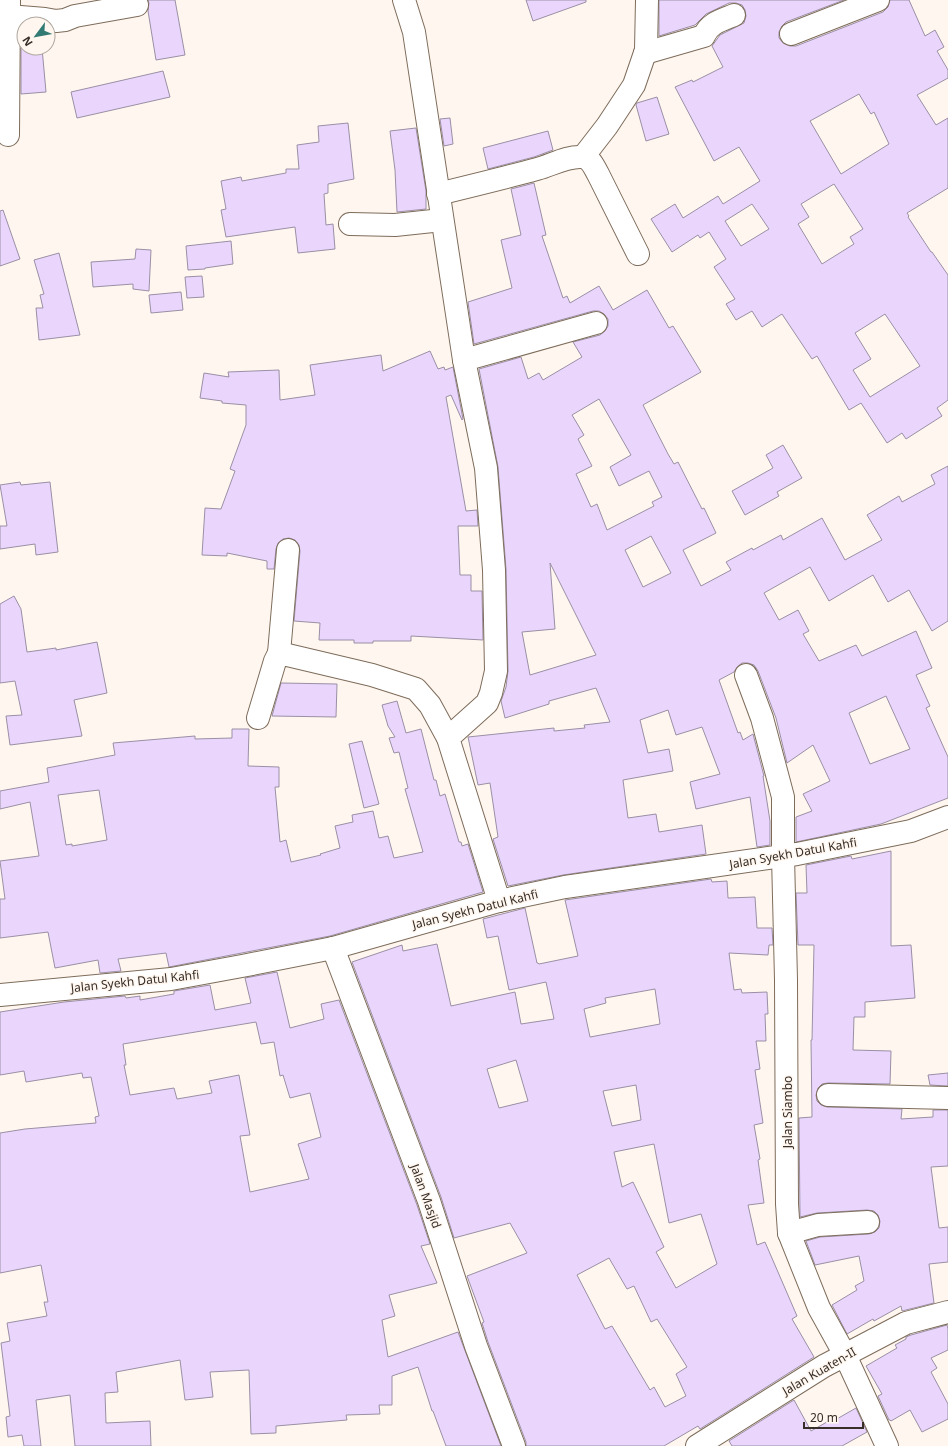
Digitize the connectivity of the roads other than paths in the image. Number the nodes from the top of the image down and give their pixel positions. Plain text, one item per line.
1 (404, 0) edge
2 (647, 0) edge
3 (878, 0) edge
4 (137, 5) dead end
5 (8, 8) edge
6 (734, 15) dead end
7 (791, 34) dead end
8 (645, 53) junction
9 (8, 135) dead end
10 (583, 157) junction
11 (438, 194) junction
12 (442, 220) junction
13 (350, 224) dead end
14 (638, 254) dead end
15 (596, 323) dead end
16 (464, 360) junction
17 (288, 550) dead end
18 (280, 653) junction
19 (746, 675) dead end
20 (258, 718) dead end
21 (448, 738) junction
22 (948, 816) edge
23 (783, 856) junction
24 (499, 901) junction
25 (333, 948) junction
26 (0, 995) edge
27 (828, 1095) dead end
28 (948, 1098) edge
29 (868, 1222) dead end
30 (789, 1233) junction
31 (948, 1312) edge
32 (845, 1356) junction
33 (514, 1446) edge
34 (697, 1446) edge
35 (887, 1446) edge

1 - 11 street
2 - 8 street
3 - 7 street
4 - 5 street
5 - 9 street
6 - 8 street
8 - 10 street
10 - 11 street
10 - 14 street
11 - 12 street
12 - 13 street
12 - 16 street
15 - 16 street
16 - 21 street
17 - 18 street
18 - 20 street
18 - 21 street
19 - 23 street, Jalan Siambo
21 - 24 street
22 - 23 street, Jalan Syekh Datul Kahfi
23 - 24 street, Jalan Syekh Datul Kahfi
23 - 30 street, Jalan Siambo
24 - 25 street, Jalan Syekh Datul Kahfi
25 - 26 street, Jalan Syekh Datul Kahfi
25 - 33 street, Jalan Masjid
27 - 28 street
29 - 30 street
30 - 32 street, Jalan Siambo
31 - 32 street, Jalan Kuaten-II
32 - 34 street, Jalan Kuaten-II
32 - 35 street, Jalan Siambo

